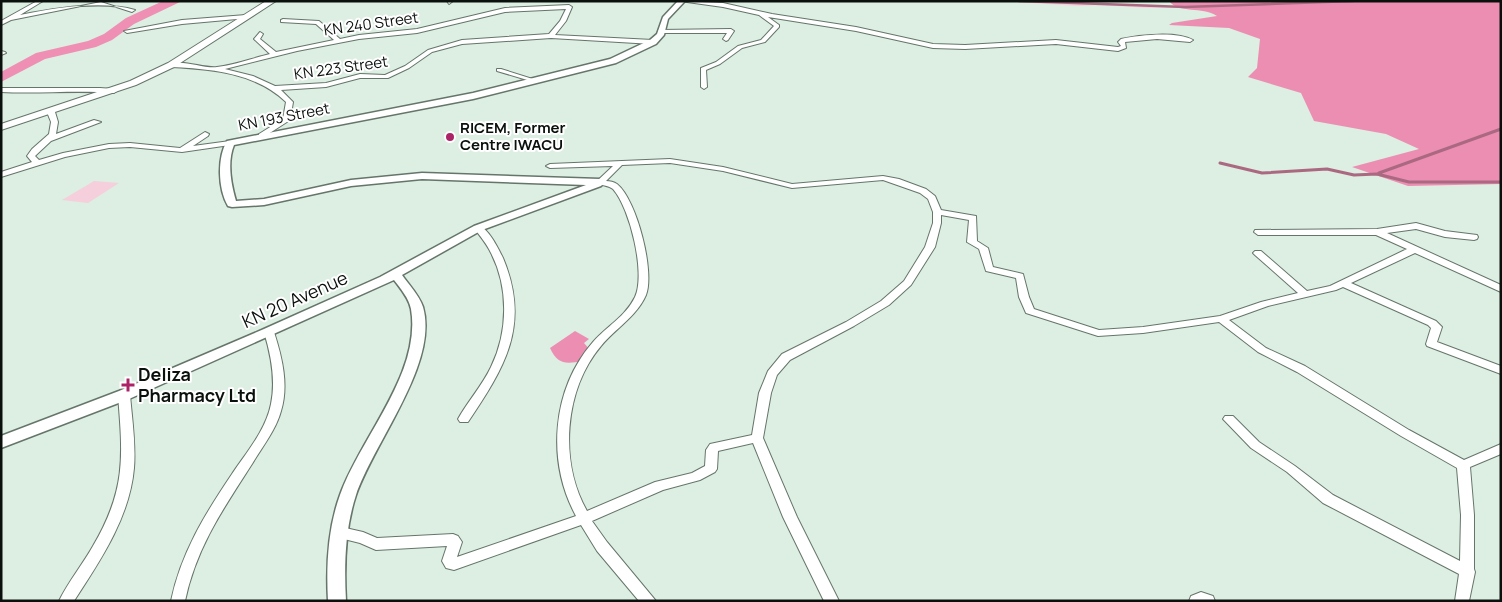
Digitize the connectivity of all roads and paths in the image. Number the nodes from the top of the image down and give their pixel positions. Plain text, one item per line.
1 (41, 1) edge
2 (101, 1) edge
3 (272, 1) edge
4 (682, 1) edge
5 (746, 3) dead end
6 (741, 9) junction
7 (132, 10) dead end
8 (760, 14) junction
9 (246, 17) junction
10 (12, 18) junction
11 (283, 20) dead end
12 (1, 24) edge
13 (127, 31) dead end
14 (660, 32) junction
15 (260, 34) dead end
16 (550, 36) junction
17 (726, 38) dead end
18 (1190, 40) dead end
19 (339, 41) junction
20 (653, 42) junction
21 (274, 54) junction
22 (170, 65) junction
23 (220, 68) junction
24 (498, 70) dead end
25 (536, 81) junction
26 (704, 87) dead end
27 (276, 88) junction
28 (1, 90) edge
29 (114, 91) junction
30 (51, 112) junction
31 (97, 122) dead end
32 (1, 127) edge
33 (205, 134) dead end
34 (262, 136) junction
35 (49, 138) junction
36 (230, 143) junction
37 (182, 150) junction
38 (621, 162) junction
39 (37, 163) junction
40 (550, 166) dead end
41 (1, 175) edge
42 (600, 182) junction
43 (937, 212) junction
44 (478, 228) junction
45 (1258, 232) dead end
46 (1377, 232) junction
47 (1474, 237) dead end
48 (1413, 250) junction
49 (1258, 253) dead end
50 (396, 274) junction
51 (1343, 283) junction
52 (1501, 289) edge
53 (1305, 294) junction
54 (1221, 319) junction
55 (269, 332) junction
56 (1501, 370) edge
57 (124, 395) junction
58 (464, 419) dead end
59 (1229, 419) dead end
60 (757, 438) junction
61 (1, 442) edge
62 (1501, 449) edge
63 (1463, 465) junction
64 (582, 519) junction
65 (341, 533) junction
66 (1468, 572) junction
67 (66, 601) edge
68 (178, 601) edge
69 (337, 601) edge
70 (649, 601) edge
71 (832, 601) edge
72 (1196, 601) edge
73 (1208, 601) edge
74 (1462, 601) edge

1 - 10 street
2 - 7 street
2 - 10 street
3 - 9 main road
4 - 6 street
4 - 14 street, KN 193 Street
5 - 6 street
6 - 8 street
8 - 18 street
8 - 26 street
9 - 13 street
9 - 22 main road
10 - 12 street
11 - 19 street
14 - 17 street
14 - 20 street, KN 193 Street
15 - 21 street
16 - 19 street, KN 240 Street
16 - 20 street
16 - 27 street, KN 223 Street
19 - 21 street, KN 240 Street
20 - 25 street, KN 193 Street
21 - 23 street, KN 240 Street
22 - 23 street
22 - 29 main road
23 - 27 street
24 - 25 street
25 - 34 street, KN 193 Street
27 - 34 street
28 - 29 street
29 - 30 main road
30 - 32 main road
30 - 35 street
31 - 35 street
33 - 37 street
34 - 36 street, KN 193 Street
35 - 39 street
36 - 37 street
36 - 42 street, KN 193 Street
37 - 39 street
38 - 40 street
38 - 42 street
38 - 43 street
39 - 41 street
42 - 44 street, KN 20 Avenue
42 - 64 street
43 - 54 street
43 - 60 street
44 - 50 street, KN 20 Avenue
44 - 58 street
45 - 46 street
46 - 47 street
46 - 48 street
48 - 51 street
48 - 52 street
49 - 53 street
50 - 55 street, KN 20 Avenue
50 - 65 street
51 - 53 street
51 - 56 street
53 - 54 street
54 - 63 street
55 - 57 street, KN 20 Avenue
55 - 68 street
57 - 61 street, KN 20 Avenue
57 - 67 street
59 - 66 street
60 - 64 street
60 - 71 street
62 - 63 street
63 - 66 street
64 - 65 street
64 - 70 street
65 - 69 street
66 - 74 street
72 - 73 street

